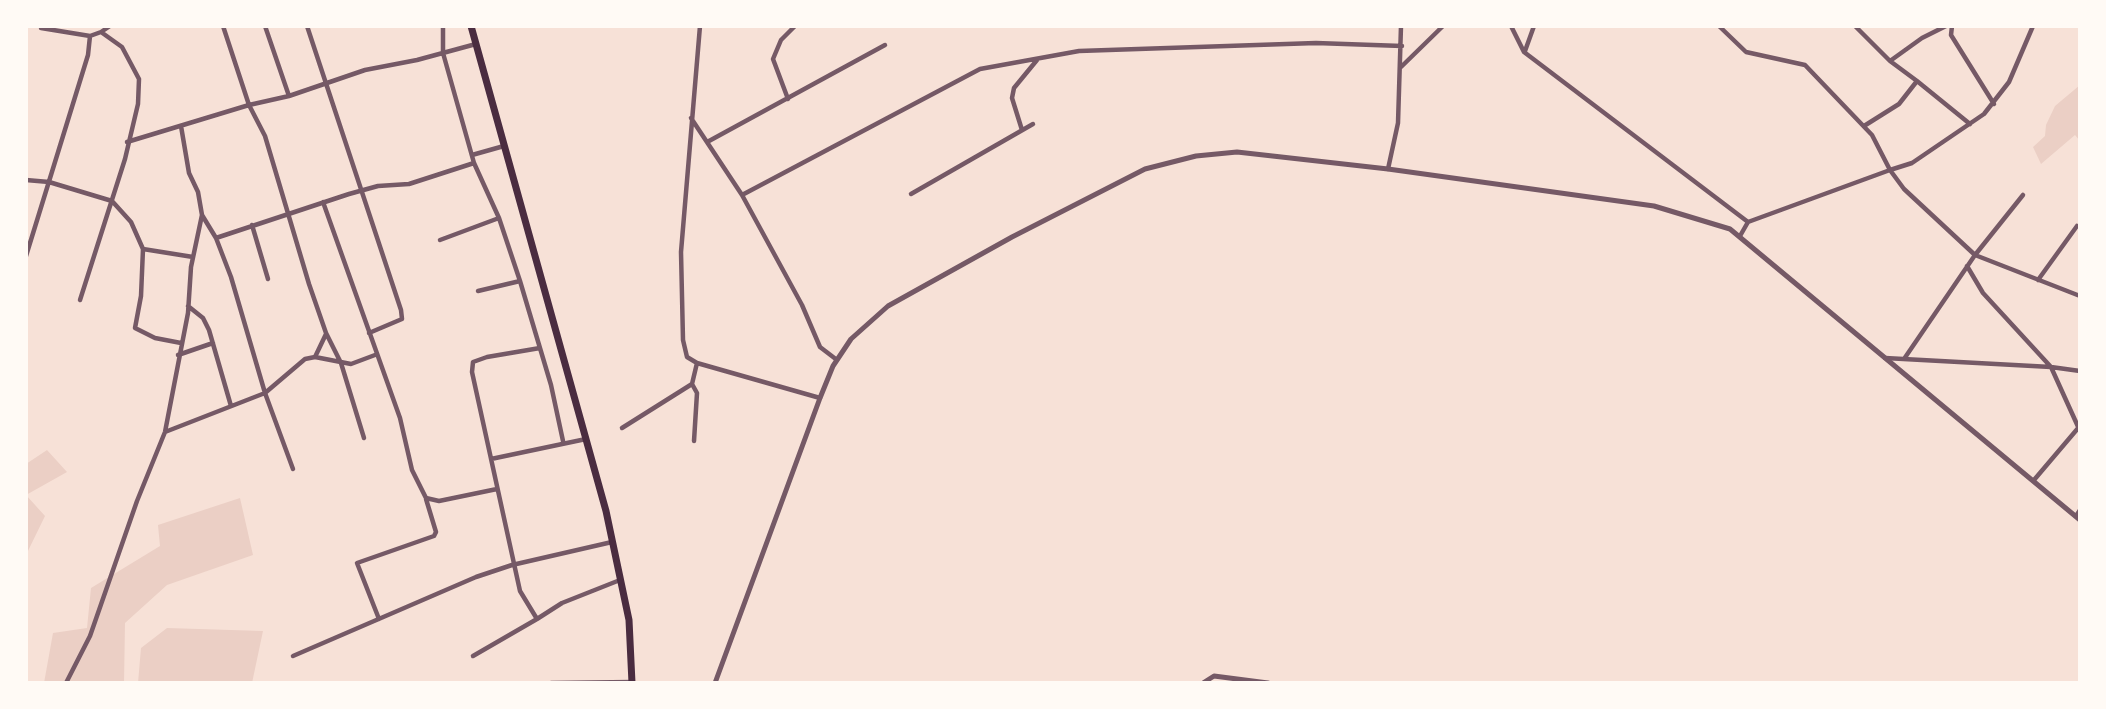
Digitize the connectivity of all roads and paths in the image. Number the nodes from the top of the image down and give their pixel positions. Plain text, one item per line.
1 (110, 26) edge
2 (223, 26) edge
3 (265, 26) edge
4 (307, 26) edge
5 (443, 26) edge
6 (471, 26) edge
7 (700, 26) edge
8 (795, 26) edge
9 (1401, 26) edge
10 (1443, 26) edge
11 (1511, 26) edge
12 (1534, 26) edge
13 (1719, 26) edge
14 (1855, 26) edge
15 (1949, 26) edge
16 (2032, 26) edge
17 (41, 29) dead end
18 (102, 32) junction
19 (90, 36) junction
20 (476, 44) junction
21 (886, 46) dead end
22 (1402, 46) junction
23 (1524, 52) junction
24 (443, 53) junction
25 (1038, 59) junction
26 (1890, 61) junction
27 (1401, 68) junction
28 (1917, 81) junction
29 (326, 82) junction
30 (289, 96) junction
31 (788, 99) junction
32 (249, 104) junction
33 (1994, 104) junction
34 (691, 117) junction
35 (1033, 124) dead end
36 (1970, 124) junction
37 (181, 126) junction
38 (1864, 126) junction
39 (1022, 130) junction
40 (709, 141) junction
41 (127, 142) junction
42 (505, 146) junction
43 (472, 155) junction
44 (474, 163) junction
45 (1388, 169) junction
46 (1890, 170) junction
47 (26, 180) edge
48 (49, 182) junction
49 (359, 191) junction
50 (911, 194) dead end
51 (742, 195) junction
52 (2024, 195) dead end
53 (111, 201) junction
54 (323, 202) junction
55 (289, 213) junction
56 (202, 215) junction
57 (499, 218) junction
58 (1748, 222) junction
59 (252, 225) junction
60 (2077, 226) dead end
61 (1740, 236) junction
62 (216, 238) junction
63 (440, 240) dead end
64 (143, 249) junction
65 (1975, 255) junction
66 (26, 256) edge
67 (193, 257) junction
68 (1967, 266) junction
69 (268, 279) dead end
70 (2038, 280) junction
71 (520, 281) junction
72 (478, 291) dead end
73 (2080, 296) edge
74 (80, 300) dead end
75 (188, 306) junction
76 (326, 333) junction
77 (369, 333) junction
78 (181, 343) junction
79 (212, 343) junction
80 (540, 348) junction
81 (375, 355) junction
82 (177, 356) junction
83 (315, 357) junction
84 (1885, 358) junction
85 (1904, 359) junction
86 (837, 360) junction
87 (341, 363) junction
88 (697, 363) junction
89 (2051, 367) junction
90 (2080, 371) edge
91 (692, 384) junction
92 (265, 393) junction
93 (820, 398) junction
94 (231, 406) junction
95 (622, 428) dead end
96 (2079, 429) edge
97 (165, 432) junction
98 (363, 438) dead end
99 (586, 439) junction
100 (562, 441) junction
101 (694, 441) dead end
102 (491, 459) junction
103 (293, 469) dead end
104 (2034, 480) junction
105 (498, 488) junction
106 (426, 498) junction
107 (2079, 515) edge
108 (612, 542) junction
109 (512, 565) junction
110 (620, 580) junction
111 (379, 619) junction
112 (537, 619) junction
113 (293, 656) dead end
114 (473, 656) dead end
115 (66, 683) edge
116 (551, 683) edge
117 (632, 683) edge
118 (715, 683) edge
119 (1203, 683) edge
120 (1268, 683) edge

1 - 18 street
2 - 32 street
3 - 30 street
4 - 29 street
5 - 24 street
6 - 20 highway
7 - 34 street
8 - 31 street
9 - 22 street
10 - 27 street
11 - 23 street
12 - 23 street
13 - 38 street
14 - 26 street
15 - 26 street
15 - 33 street
16 - 33 street
17 - 19 street
18 - 19 street
18 - 41 street
19 - 48 street
20 - 24 street
20 - 42 highway
21 - 31 street
22 - 25 street
22 - 27 street
23 - 58 street
24 - 29 street
24 - 43 street
25 - 39 street
25 - 51 street
26 - 28 street
27 - 45 street
28 - 36 street
28 - 38 street
29 - 30 street
29 - 49 street
30 - 32 street
31 - 40 street
32 - 37 street
32 - 55 street
33 - 36 street
34 - 40 street
34 - 88 street
35 - 39 street
36 - 46 street
37 - 41 street
37 - 56 street
38 - 46 street
39 - 50 street
40 - 51 street
41 - 53 street
42 - 43 street
42 - 99 highway
43 - 44 street
44 - 49 street
44 - 57 street
45 - 61 street
45 - 86 street
46 - 58 street
46 - 65 street
47 - 48 street
48 - 53 street
48 - 66 street
49 - 54 street
49 - 77 street
51 - 86 street
52 - 65 street
53 - 64 street
53 - 74 street
54 - 55 street
54 - 77 street
55 - 59 street
55 - 76 street
56 - 62 street
56 - 67 street
57 - 63 street
57 - 71 street
58 - 61 street
59 - 62 street
59 - 69 street
60 - 70 street
61 - 84 street
62 - 92 street
64 - 67 street
64 - 78 street
65 - 68 street
65 - 70 street
67 - 75 street
68 - 85 street
68 - 89 street
70 - 73 street
71 - 72 street
71 - 80 street
75 - 78 street
75 - 79 street
76 - 83 street
76 - 87 street
77 - 81 street
78 - 82 street
79 - 82 street
79 - 94 street
80 - 100 street
80 - 102 street
81 - 87 street
81 - 106 street
82 - 97 street
83 - 87 street
83 - 92 street
84 - 85 street
84 - 104 street
85 - 89 street
86 - 93 street
87 - 98 street
88 - 91 street
88 - 93 street
89 - 90 street
89 - 96 street
91 - 95 street
91 - 101 street
92 - 94 street
92 - 103 street
93 - 118 street
94 - 97 street
96 - 104 street
97 - 115 street
99 - 100 street
99 - 108 highway
100 - 102 street
102 - 105 street
104 - 107 street
105 - 106 street
105 - 109 street
106 - 111 street
108 - 109 street
108 - 110 highway
109 - 111 street
109 - 112 street
110 - 112 street
110 - 117 highway
111 - 113 street
112 - 114 street
116 - 117 street
119 - 120 street

